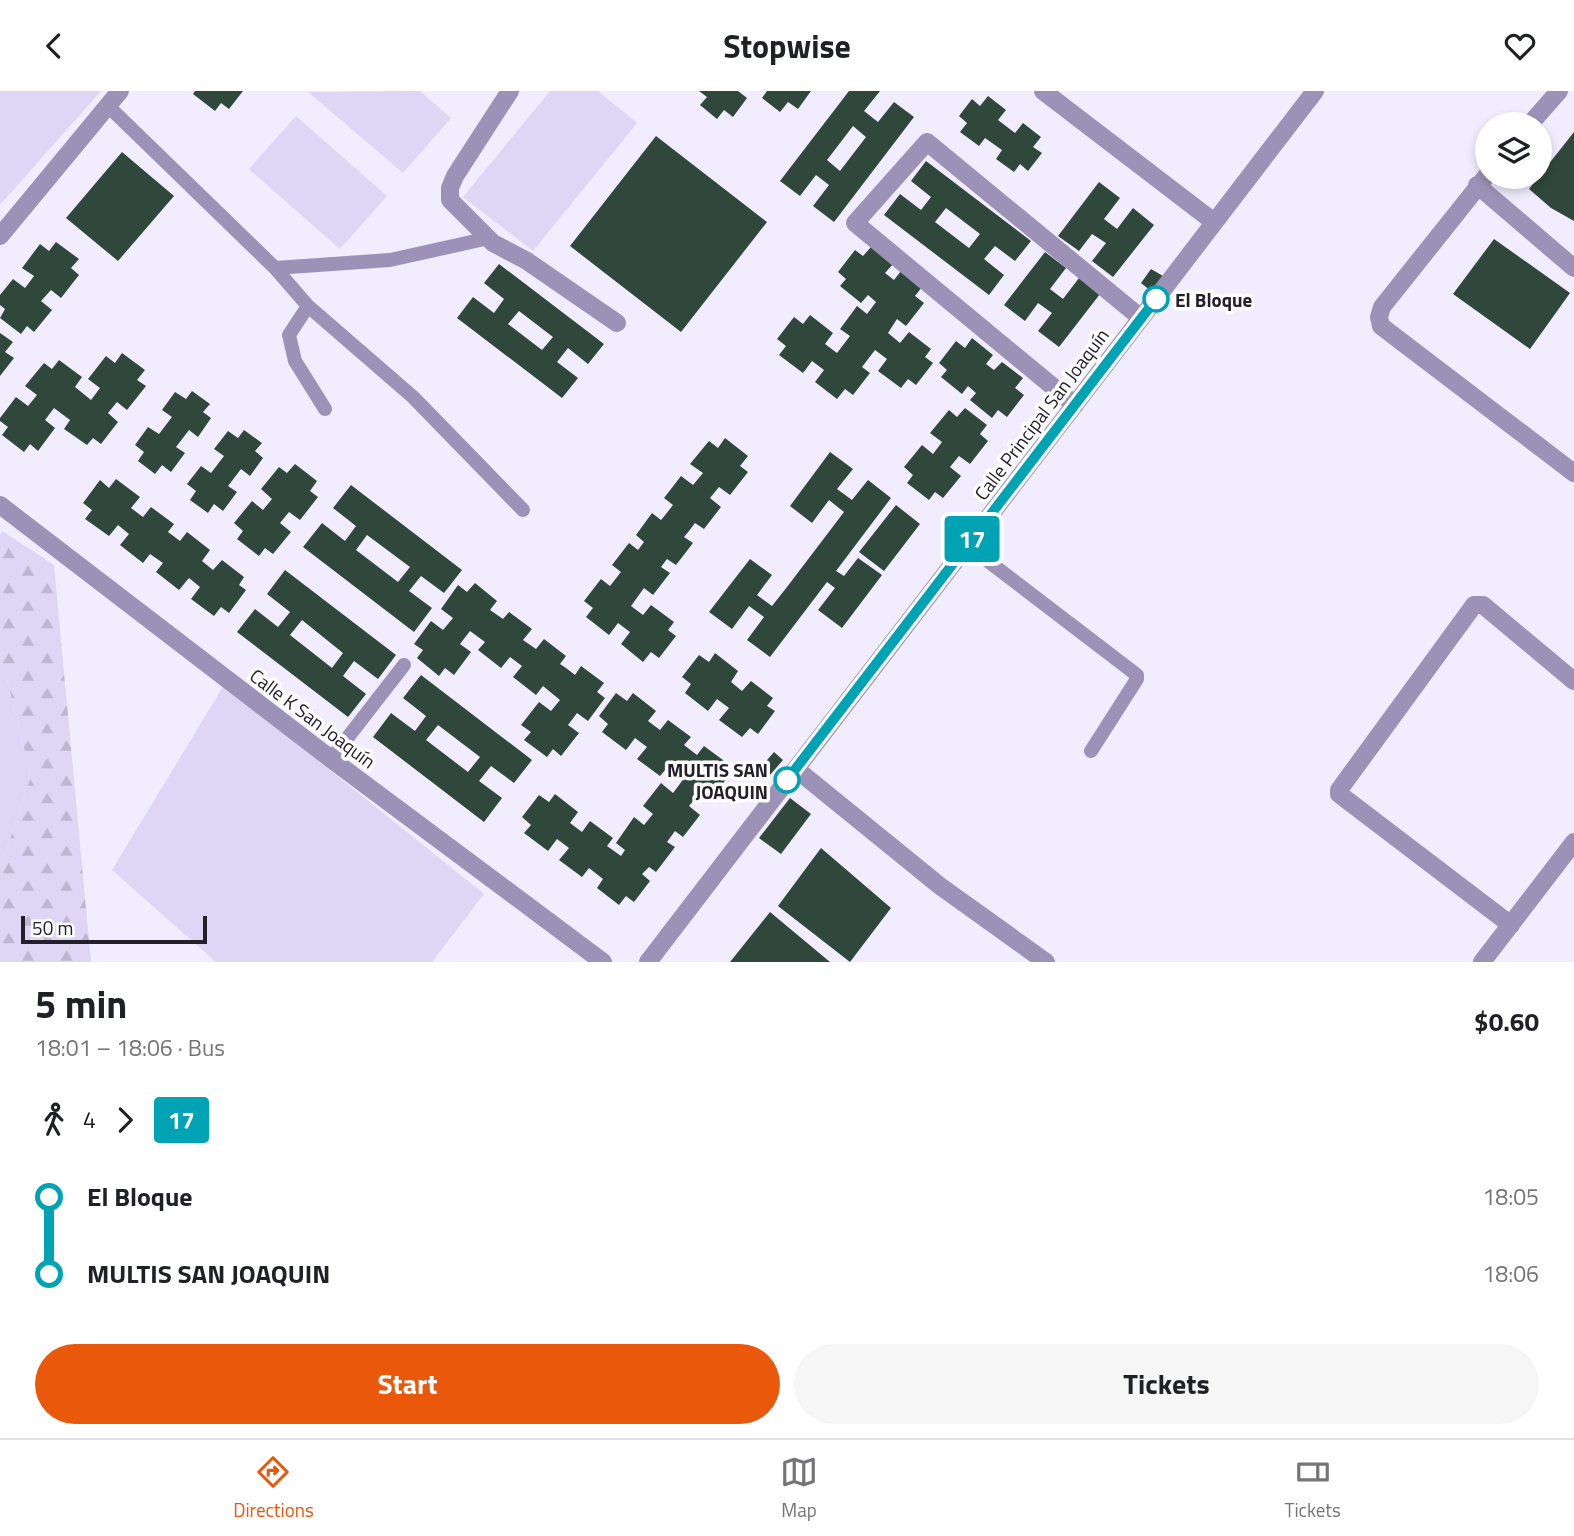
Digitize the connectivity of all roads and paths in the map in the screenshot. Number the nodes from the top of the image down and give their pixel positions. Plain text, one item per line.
1 (120, 91) edge
2 (510, 91) edge
3 (1043, 91) edge
4 (1315, 91) edge
5 (1559, 91) edge
6 (107, 105) junction
7 (1541, 112) edge
8 (1475, 188) edge
9 (1492, 189) edge
10 (1214, 222) junction
11 (0, 236) edge
12 (489, 239) junction
13 (275, 268) junction
14 (1574, 268) edge
15 (308, 306) junction
16 (1141, 318) junction
17 (617, 324) dead end
18 (1075, 405) junction
19 (325, 409) dead end
20 (1574, 473) edge
21 (0, 505) edge
22 (523, 510) dead end
23 (967, 545) junction
24 (404, 665) dead end
25 (1574, 681) edge
26 (1091, 751) dead end
27 (331, 759) junction
28 (796, 769) junction
29 (1574, 842) edge
30 (1511, 925) junction
31 (603, 962) edge
32 (648, 962) edge
33 (1046, 962) edge
34 (1482, 962) edge

1 - 6 street
2 - 12 street
3 - 10 street
4 - 10 street, Calle Principal San Joaquín
5 - 7 street
6 - 11 street
6 - 13 lane
8 - 20 street
9 - 14 street
10 - 16 street, Calle Principal San Joaquín
12 - 13 lane
12 - 17 street
13 - 15 lane
15 - 19 lane
15 - 22 lane
16 - 18 street, Calle Principal San Joaquín
16 - 18 street
18 - 23 street, Calle Principal San Joaquín
21 - 27 street, Calle K San Joaquín
23 - 26 lane
23 - 28 street, Calle Principal San Joaquín
24 - 27 lane
25 - 30 street
27 - 31 street, Calle K San Joaquín
28 - 32 street, Calle Principal San Joaquín
28 - 33 street
29 - 30 street
30 - 34 street

